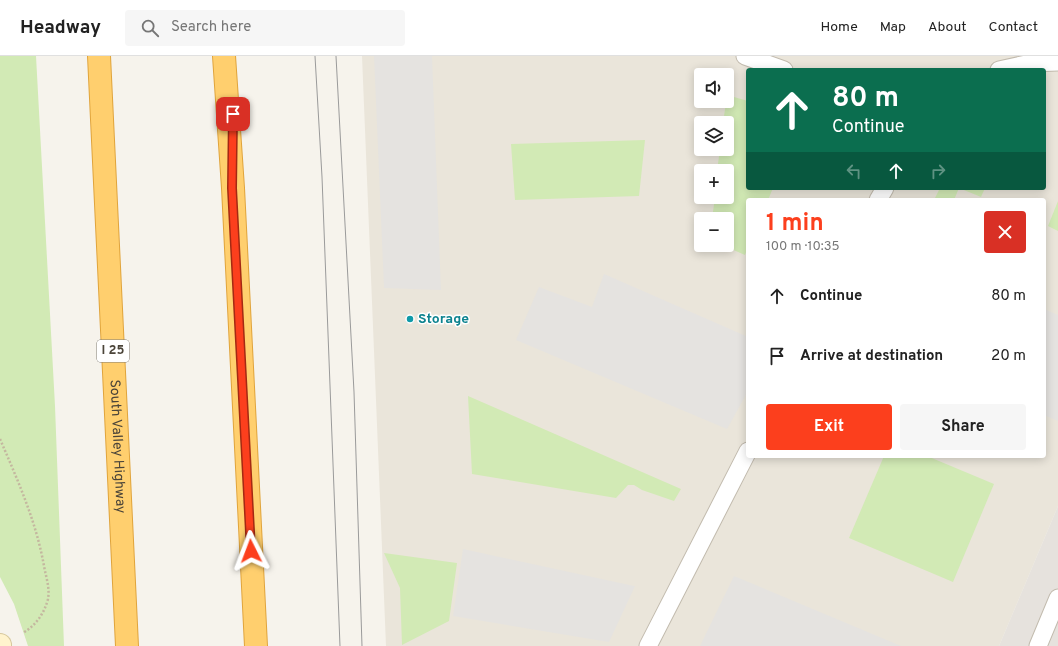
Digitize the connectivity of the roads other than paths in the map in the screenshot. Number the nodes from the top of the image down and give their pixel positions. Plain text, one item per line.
1 (99, 56) edge
2 (224, 56) edge
3 (233, 56) edge
4 (745, 56) edge
5 (1058, 62) edge
6 (778, 68) edge
7 (1007, 68) edge
8 (232, 188) junction
9 (746, 455) edge
10 (1058, 598) edge
11 (127, 646) edge
12 (256, 646) edge
13 (648, 646) edge
14 (1038, 646) edge

1 - 11 highway, South Valley Highway / I 25
2 - 8 highway
3 - 8 highway
4 - 6 lane
5 - 7 lane
8 - 12 highway
9 - 13 lane
10 - 14 lane

